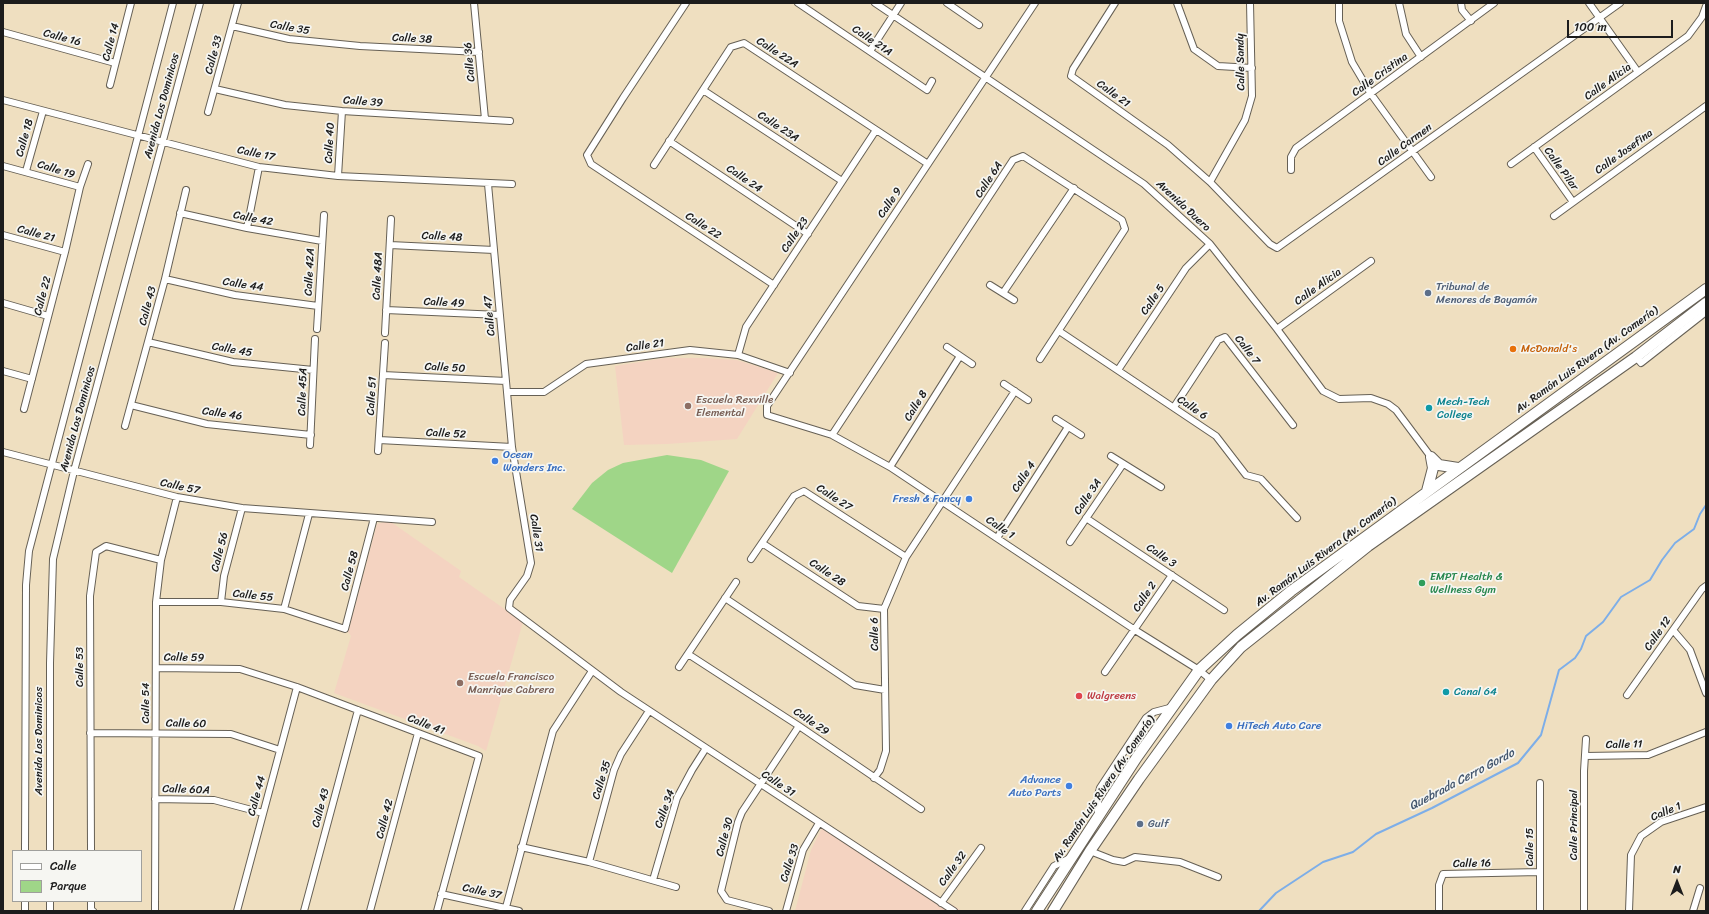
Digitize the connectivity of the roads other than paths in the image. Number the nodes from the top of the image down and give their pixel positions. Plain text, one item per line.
1 (131, 3) edge
2 (173, 3) edge
3 (200, 3) edge
4 (238, 3) edge
5 (474, 3) edge
6 (686, 3) edge
7 (798, 3) edge
8 (875, 3) edge
9 (901, 3) edge
10 (947, 3) edge
11 (1035, 3) edge
12 (1115, 3) edge
13 (1177, 3) edge
14 (1250, 3) edge
15 (1339, 3) edge
16 (1399, 3) edge
17 (1461, 3) edge
18 (1494, 3) edge
19 (1589, 3) edge
20 (1620, 3) edge
21 (1706, 6) edge
22 (893, 15) junction
23 (1599, 18) junction
24 (1471, 21) junction
25 (979, 24) dead end
26 (232, 26) junction
27 (3, 32) edge
28 (344, 45) joint
29 (870, 51) junction
30 (479, 52) junction
31 (1421, 57) junction
32 (115, 63) junction
33 (1252, 68) junction
34 (1638, 72) junction
35 (986, 76) junction
36 (932, 81) dead end
37 (110, 85) dead end
38 (215, 89) junction
39 (703, 90) junction
40 (1371, 94) junction
41 (3, 100) edge
42 (1706, 106) edge
43 (43, 111) junction
44 (342, 111) junction
45 (208, 112) dead end
46 (485, 119) junction
47 (510, 121) dead end
48 (876, 130) junction
49 (139, 135) junction
50 (163, 141) junction
51 (669, 141) junction
52 (1534, 147) junction
53 (1413, 152) junction
54 (88, 164) dead end
55 (654, 164) dead end
56 (928, 164) junction
57 (1510, 164) dead end
58 (3, 166) edge
59 (259, 167) junction
60 (1291, 170) dead end
61 (26, 171) junction
62 (338, 176) junction
63 (1431, 176) dead end
64 (842, 182) junction
65 (1210, 182) junction
66 (488, 184) junction
67 (512, 184) dead end
68 (80, 187) junction
69 (1074, 188) junction
70 (186, 190) dead end
71 (1573, 202) junction
72 (180, 214) junction
73 (324, 215) dead end
74 (1554, 216) dead end
75 (391, 219) dead end
76 (247, 228) junction
77 (808, 234) junction
78 (3, 236) edge
79 (322, 241) junction
80 (1210, 244) junction
81 (390, 245) junction
82 (494, 250) junction
83 (65, 252) junction
84 (1371, 261) dead end
85 (165, 279) junction
86 (774, 285) junction
87 (990, 285) dead end
88 (1706, 289) edge
89 (1003, 293) junction
90 (1014, 300) dead end
91 (3, 303) edge
92 (1706, 303) edge
93 (318, 306) junction
94 (386, 310) junction
95 (1706, 312) edge
96 (500, 315) junction
97 (48, 316) junction
98 (317, 329) dead end
99 (1277, 329) junction
100 (1059, 331) junction
101 (385, 333) dead end
102 (315, 339) dead end
103 (148, 342) junction
104 (385, 342) dead end
105 (947, 347) dead end
106 (738, 355) junction
107 (960, 356) junction
108 (1636, 357) junction
109 (1040, 359) dead end
110 (972, 364) dead end
111 (313, 370) junction
112 (1118, 370) junction
113 (3, 371) edge
114 (790, 372) junction
115 (383, 375) junction
116 (32, 379) junction
117 (506, 381) junction
118 (1004, 384) dead end
119 (1014, 391) junction
120 (507, 392) junction
121 (1028, 400) dead end
122 (131, 405) junction
123 (1174, 407) junction
124 (24, 409) dead end
125 (767, 415) joint
126 (1056, 419) dead end
127 (1293, 425) dead end
128 (124, 426) dead end
129 (1068, 427) junction
130 (311, 435) junction
131 (832, 435) junction
132 (1081, 435) dead end
133 (379, 440) junction
134 (310, 445) dead end
135 (512, 447) junction
136 (378, 451) dead end
137 (3, 452) edge
138 (1111, 456) dead end
139 (1431, 457) junction
140 (1123, 464) junction
141 (51, 465) junction
142 (890, 467) junction
143 (1458, 468) junction
144 (74, 471) junction
145 (1161, 487) dead end
146 (1428, 491) junction
147 (177, 497) junction
148 (943, 502) junction
149 (242, 508) junction
150 (308, 514) junction
151 (374, 518) junction
152 (1086, 518) junction
153 (1297, 518) dead end
154 (432, 522) dead end
155 (997, 538) junction
156 (762, 542) junction
157 (1070, 542) dead end
158 (906, 557) junction
159 (161, 560) junction
160 (751, 560) dead end
161 (1172, 575) junction
162 (736, 582) dead end
163 (1706, 586) edge
164 (725, 598) junction
165 (156, 602) junction
166 (221, 602) junction
167 (284, 609) junction
168 (884, 609) junction
169 (1224, 610) dead end
170 (345, 629) joint
171 (1135, 630) junction
172 (1673, 630) junction
173 (688, 654) junction
174 (679, 667) dead end
175 (156, 668) junction
176 (212, 669) joint
177 (1199, 670) junction
178 (592, 671) junction
179 (1105, 672) dead end
180 (1211, 680) junction
181 (297, 687) junction
182 (885, 690) junction
183 (1706, 693) edge
184 (1627, 695) dead end
185 (1173, 707) junction
186 (358, 710) junction
187 (649, 711) junction
188 (799, 726) junction
189 (1706, 732) edge
190 (90, 733) junction
191 (156, 733) junction
192 (418, 733) junction
193 (1586, 739) dead end
194 (706, 748) junction
195 (280, 750) junction
196 (1585, 756) junction
197 (874, 778) junction
198 (1540, 783) dead end
199 (761, 784) junction
200 (155, 799) junction
201 (1706, 807) edge
202 (920, 809) dead end
203 (263, 813) junction
204 (1097, 819) junction
205 (819, 823) junction
206 (521, 847) junction
207 (981, 848) dead end
208 (25, 850) edge
209 (50, 850) edge
210 (90, 850) edge
211 (1090, 851) junction
212 (1072, 858) junction
213 (588, 862) junction
214 (1540, 872) junction
215 (1218, 877) dead end
216 (653, 880) junction
217 (676, 886) dead end
218 (1700, 888) dead end
219 (442, 894) junction
220 (91, 902) edge
221 (941, 903) junction
222 (505, 909) edge
223 (93, 911) edge
224 (155, 911) edge
225 (237, 911) edge
226 (304, 911) edge
227 (370, 911) edge
228 (436, 911) edge
229 (519, 911) edge
230 (769, 911) edge
231 (786, 911) edge
232 (954, 911) edge
233 (1025, 911) edge
234 (1037, 911) edge
235 (1053, 911) edge
236 (1439, 911) edge
237 (1540, 911) edge
238 (1584, 911) edge
239 (1629, 911) edge
240 (1693, 911) edge

1 - 32 street, Calle 14
2 - 49 street, Avenida Los Dominicos
3 - 50 street, Avenida Los Dominicos
4 - 26 street, Calle 33
5 - 30 street, Calle 36
6 - 86 street, Calle 22
7 - 29 street, Calle 21A
8 - 22 street, Avenida Duero
9 - 22 street
10 - 25 street
11 - 35 street, Calle 9
12 - 65 street, Calle 21
13 - 33 street
14 - 33 street, Calle Sandy
15 - 40 street
16 - 31 street
17 - 24 street
18 - 24 street, Calle Cristina
19 - 23 street
20 - 23 street, Calle Carmen
21 - 34 street, Calle Alicia
22 - 29 street
22 - 35 street, Avenida Duero
23 - 34 street
23 - 53 street, Calle Carmen
24 - 31 street, Calle Cristina
26 - 28 street, Calle 35
26 - 38 street, Calle 33
27 - 32 street, Calle 16
28 - 30 street, Calle 38
29 - 36 street, Calle 21A
30 - 46 street, Calle 36
31 - 40 street, Calle Cristina
32 - 37 street, Calle 14
33 - 65 street, Calle Sandy
34 - 52 street, Calle Alicia
35 - 56 street, Calle 9
35 - 80 street, Avenida Duero
38 - 44 street, Calle 39
38 - 45 street, Calle 33
39 - 48 street, Calle 22A
39 - 51 street, Calle 22A
39 - 64 street, Calle 23A
40 - 53 street
40 - 60 street, Calle Cristina
41 - 43 street, Calle 17
42 - 71 street, Calle Josefina
43 - 49 street, Calle 17
43 - 61 street, Calle 18
44 - 46 street, Calle 39
44 - 62 street, Calle 40
46 - 47 street, Calle 39
48 - 56 street, Calle 22A
48 - 64 street, Calle 23
49 - 50 street, Calle 17
49 - 141 street, Avenida Los Dominicos
50 - 59 street, Calle 17
50 - 144 street, Avenida Los Dominicos
51 - 55 street, Calle 22A
51 - 77 street, Calle 24
52 - 57 street, Calle Alicia
52 - 71 street, Calle Pilar
53 - 63 street
53 - 65 street, Calle Carmen
54 - 68 street, Calle 19
56 - 114 street, Calle 9
58 - 61 street, Calle 19
59 - 62 street, Calle 17
59 - 76 street
61 - 68 street, Calle 19
62 - 66 street, Calle 17
64 - 77 street, Calle 23
66 - 67 street, Calle 17
66 - 82 street, Calle 47
68 - 83 street, Calle 22
69 - 89 street
69 - 100 street, Calle 6A
69 - 131 street, Calle 6A
70 - 72 street, Calle 43
71 - 74 street, Calle Josefina
72 - 76 street, Calle 42
72 - 85 street, Calle 43
73 - 79 street, Calle 42A
75 - 81 street, Calle 48A
76 - 79 street, Calle 42
77 - 86 street, Calle 23
78 - 83 street, Calle 21
79 - 93 street, Calle 42A
80 - 99 street, Avenida Duero
80 - 112 street, Calle 5
81 - 82 street, Calle 48
81 - 94 street, Calle 48A
82 - 96 street, Calle 47
83 - 97 street, Calle 22
84 - 99 street, Calle Alicia
85 - 93 street, Calle 44
85 - 103 street, Calle 43
86 - 106 street, Calle 23
87 - 89 street
88 - 143 main road, Av. Ramón Luis Rivera (Av. Comerío)
89 - 90 street
91 - 97 street
92 - 108 main road, Av. Ramón Luis Rivera (Av. Comerío)
93 - 98 street, Calle 42A
94 - 96 street, Calle 49
94 - 101 street, Calle 48A
95 - 108 street
96 - 117 street, Calle 47
97 - 116 street, Calle 22
99 - 139 street, Avenida Duero
100 - 109 street, Calle 6A
100 - 112 street, Calle 6
102 - 111 street, Calle 45A
103 - 111 street, Calle 45
103 - 122 street, Calle 43
104 - 115 street, Calle 51
105 - 107 street
106 - 114 street, Calle 21
106 - 120 street, Calle 21
107 - 110 street
107 - 142 street, Calle 8
108 - 180 main road, Av. Ramón Luis Rivera (Av. Comerío)
111 - 130 street, Calle 45A
112 - 123 street, Calle 6
113 - 116 street
114 - 125 street, Calle 9
115 - 117 street, Calle 50
115 - 133 street, Calle 51
116 - 124 street, Calle 22
117 - 120 street, Calle 47
118 - 119 street
119 - 121 street
119 - 148 street
120 - 135 street, Calle 47
122 - 128 street, Calle 43
122 - 130 street, Calle 46
123 - 127 street, Calle 7
123 - 153 street, Calle 6
125 - 131 street, Calle 1
126 - 129 street
129 - 132 street
129 - 155 street, Calle 4
130 - 134 street, Calle 45A
131 - 142 street, Calle 1
133 - 135 street, Calle 52
133 - 136 street, Calle 51
135 - 178 street, Calle 31
137 - 141 street, Calle 57
138 - 140 street
139 - 143 main road
139 - 146 main road
140 - 145 street
140 - 152 street, Calle 3A
141 - 144 street, Calle 57
141 - 208 street, Avenida Los Dominicos
142 - 148 street, Calle 1
143 - 146 main road, Av. Ramón Luis Rivera (Av. Comerío)
144 - 147 street, Calle 57
144 - 209 street, Avenida Los Dominicos
146 - 177 main road, Av. Ramón Luis Rivera (Av. Comerío)
147 - 149 street, Calle 57
147 - 159 street, Calle 54
148 - 155 street, Calle 1
148 - 158 street, Calle 6
149 - 150 street, Calle 57
149 - 166 street, Calle 56
150 - 151 street, Calle 57
150 - 167 street
151 - 154 street, Calle 57
151 - 170 street, Calle 58
152 - 157 street, Calle 3A
152 - 161 street, Calle 3
155 - 171 street, Calle 1
156 - 158 street, Calle 27
156 - 160 street, Calle 27
156 - 168 street, Calle 28
158 - 168 street, Calle 6
159 - 165 street, Calle 54
159 - 190 street, Calle 53
161 - 169 street, Calle 3
161 - 171 street, Calle 2
162 - 164 street
163 - 172 street, Calle 12
164 - 173 street
164 - 182 street
165 - 166 street, Calle 55
165 - 175 street, Calle 54
166 - 167 street, Calle 55
167 - 170 street, Calle 55
168 - 182 street, Calle 6
171 - 177 street, Calle 1
171 - 179 street, Calle 2
172 - 183 street
172 - 184 street, Calle 12
173 - 174 street
173 - 188 street, Calle 29
175 - 176 street, Calle 59
175 - 191 street, Calle 54
176 - 181 street, Calle 41
177 - 180 street, Calle 1
177 - 185 main road, Av. Ramón Luis Rivera (Av. Comerío)
178 - 187 street, Calle 31
178 - 206 street
180 - 211 main road, Av. Ramón Luis Rivera (Av. Comerío)
181 - 186 street, Calle 41
181 - 195 street, Calle 44
182 - 197 street, Calle 6
185 - 204 main road, Av. Ramón Luis Rivera (Av. Comerío)
185 - 204 street
186 - 192 street, Calle 41
186 - 226 street, Calle 43
187 - 194 street, Calle 31
187 - 213 street, Calle 35
188 - 197 street, Calle 29
188 - 199 street, Calle 30
189 - 196 street, Calle 11
190 - 191 street, Calle 60
190 - 210 street, Calle 53
191 - 195 street, Calle 60
191 - 200 street, Calle 54
192 - 219 street, Calle 41
192 - 227 street, Calle 42
193 - 196 street, Calle Principal
194 - 199 street, Calle 31
194 - 216 street, Calle 34
195 - 203 street, Calle 44
196 - 238 street, Calle Principal
197 - 202 street, Calle 29
198 - 214 street, Calle 15
199 - 205 street, Calle 31
199 - 230 street, Calle 30
200 - 203 street, Calle 60A
200 - 224 street, Calle 54
201 - 239 street, Calle 1
203 - 225 street, Calle 44
204 - 212 main road, Av. Ramón Luis Rivera (Av. Comerío)
205 - 221 street, Calle 31
205 - 231 street, Calle 33
206 - 213 street
206 - 222 street
207 - 221 street, Calle 32
211 - 215 street
211 - 235 main road, Av. Ramón Luis Rivera (Av. Comerío)
212 - 233 street
212 - 234 main road, Av. Ramón Luis Rivera (Av. Comerío)
213 - 216 street
214 - 236 street, Calle 16
214 - 237 street, Calle 15
216 - 217 street
218 - 240 street
219 - 222 street, Calle 37
219 - 228 street, Calle 41
220 - 223 street
221 - 232 street, Calle 31
222 - 229 street, Calle 37

